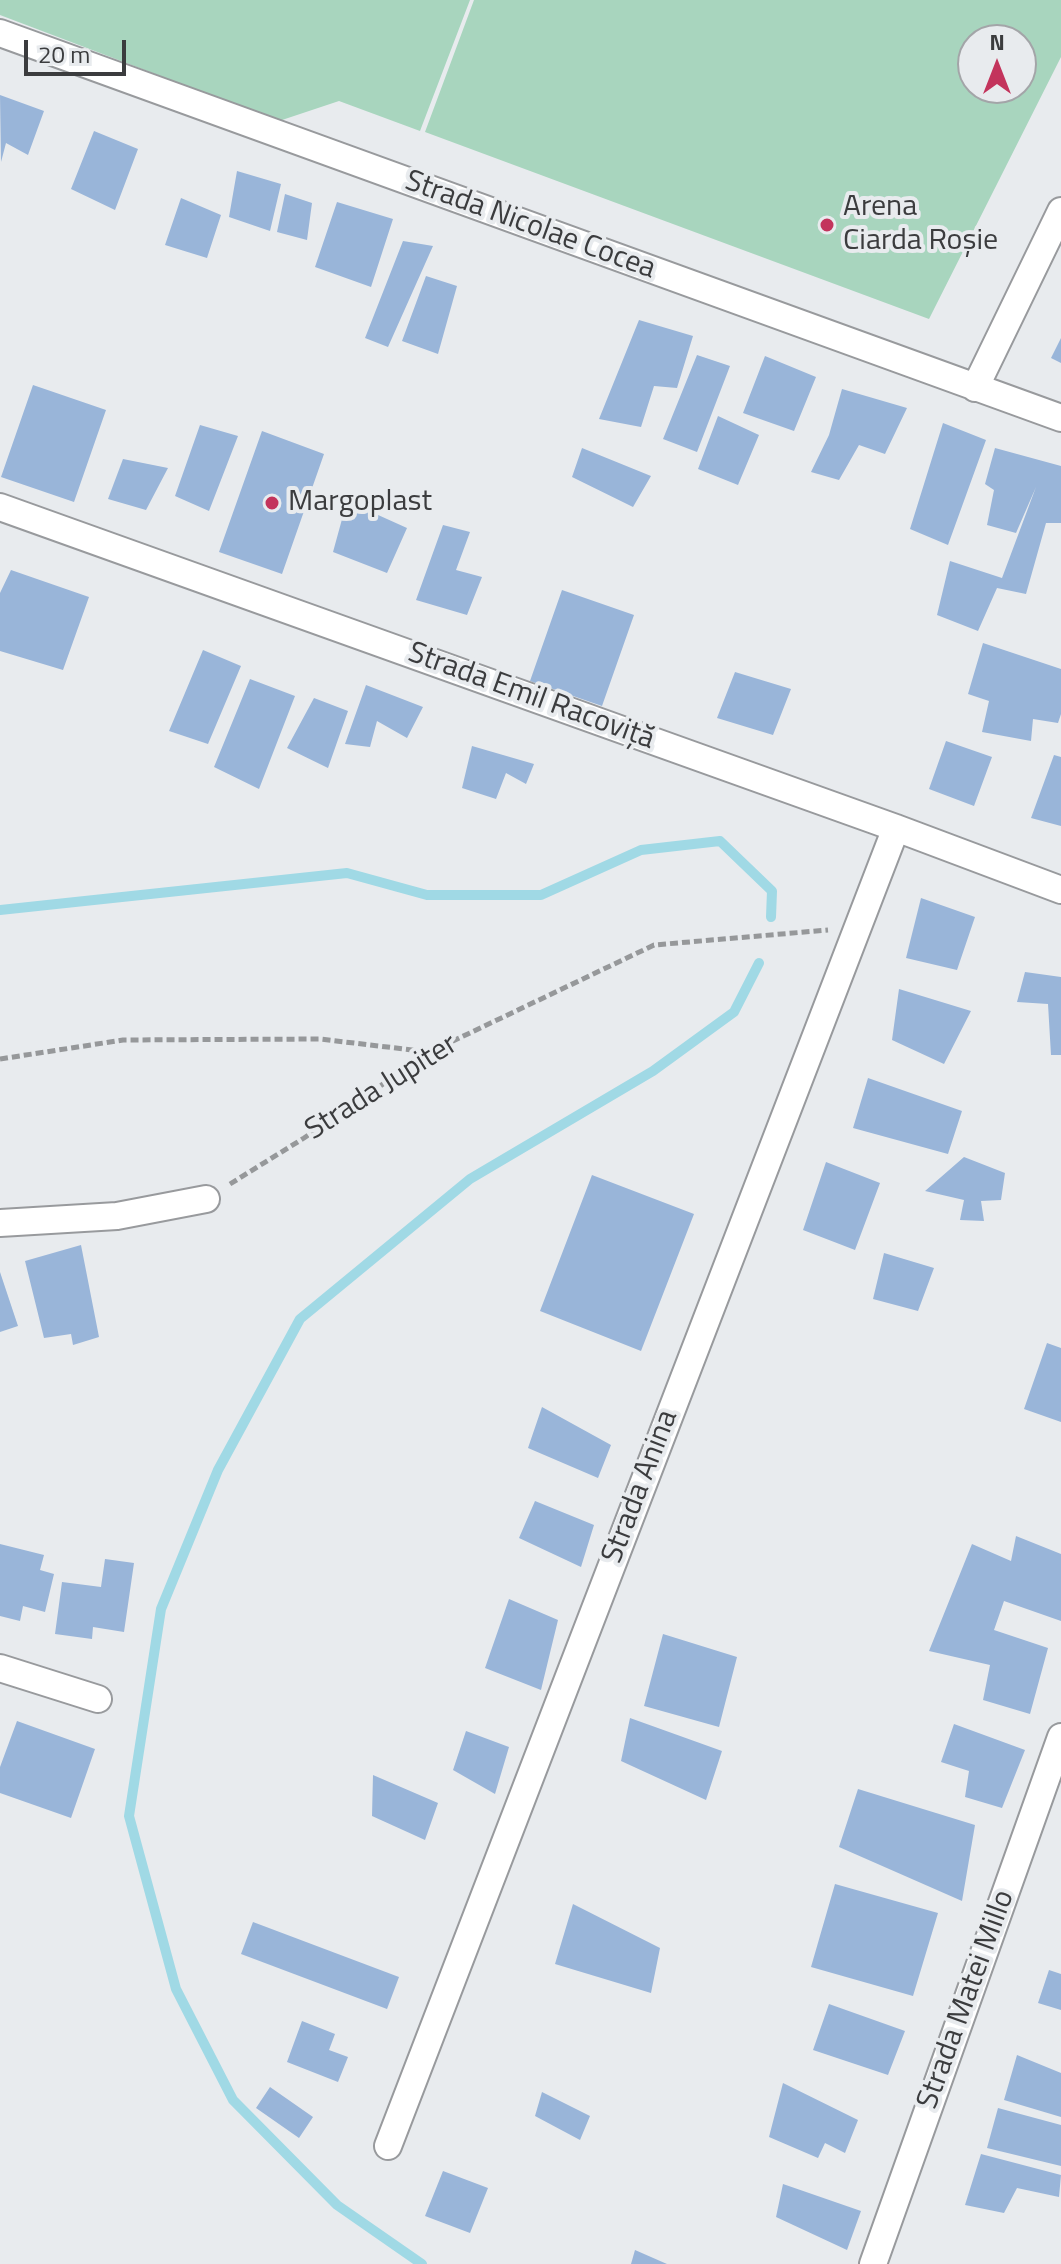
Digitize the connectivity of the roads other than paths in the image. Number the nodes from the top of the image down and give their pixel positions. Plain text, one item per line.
1 (0, 33) edge
2 (1061, 211) edge
3 (975, 388) junction
4 (1061, 418) edge
5 (0, 507) edge
6 (896, 828) junction
7 (1061, 890) edge
8 (206, 1199) road end
9 (0, 1223) edge
10 (0, 1668) edge
11 (98, 1699) dead end
12 (1061, 1737) edge
13 (388, 2146) dead end
14 (873, 2264) edge

1 - 3 street, Strada Nicolae Cocea
2 - 3 street
3 - 4 street, Strada Nicolae Cocea
5 - 6 street, Strada Emil Racoviță
6 - 7 street, Strada Emil Racoviță
6 - 13 street, Strada Anina
8 - 9 street
10 - 11 street
12 - 14 street, Strada Matei Millo

